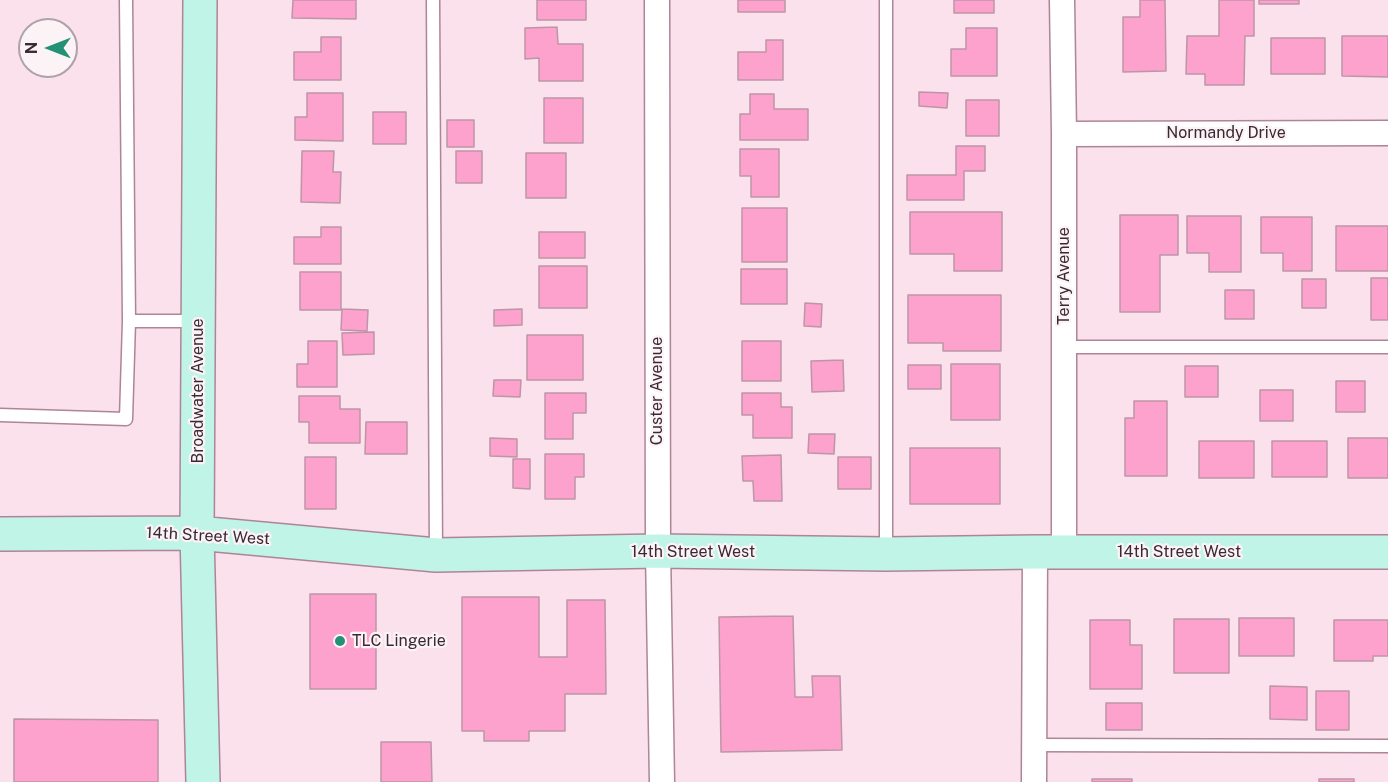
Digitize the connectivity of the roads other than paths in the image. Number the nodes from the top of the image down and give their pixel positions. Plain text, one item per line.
1 (126, 0) edge
2 (200, 0) edge
3 (432, 0) edge
4 (657, 0) edge
5 (886, 0) edge
6 (1062, 0) edge
7 (1388, 133) edge
8 (1064, 134) junction
9 (129, 321) junction
10 (198, 321) junction
11 (1064, 346) junction
12 (1388, 347) edge
13 (0, 414) edge
14 (197, 533) junction
15 (0, 534) edge
16 (658, 551) junction
17 (1050, 552) junction
18 (1388, 552) edge
19 (886, 554) junction
20 (436, 555) junction
21 (1034, 745) junction
22 (1388, 746) edge
23 (203, 782) edge
24 (662, 782) edge
25 (1034, 782) edge

1 - 9 lane
2 - 10 street, Broadwater Avenue
3 - 20 lane
4 - 16 street, Custer Avenue
5 - 19 lane
6 - 8 street, Terry Avenue
7 - 8 street, Normandy Drive
8 - 11 street, Terry Avenue
9 - 10 lane
9 - 13 lane
10 - 14 street, Broadwater Avenue
11 - 12 lane
11 - 17 street, Terry Avenue
14 - 15 street, 14th Street West
14 - 20 street, 14th Street West
14 - 23 street, Broadwater Avenue
16 - 19 street, 14th Street West
16 - 20 street, 14th Street West
16 - 24 street, Custer Avenue
17 - 18 street, 14th Street West
17 - 19 street, 14th Street West
17 - 21 street, Terry Avenue
21 - 22 lane
21 - 25 street, Terry Avenue

